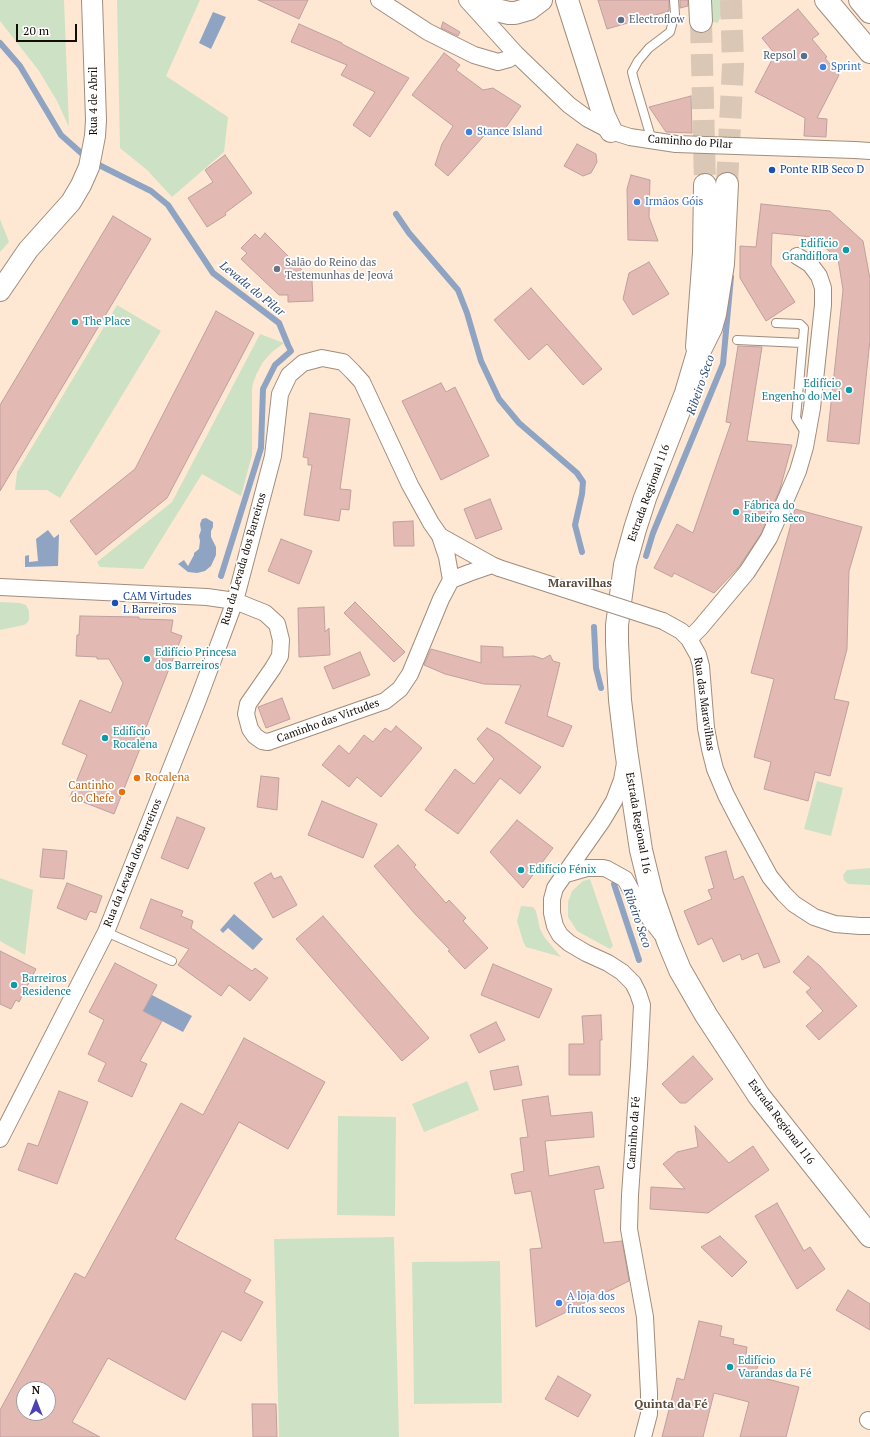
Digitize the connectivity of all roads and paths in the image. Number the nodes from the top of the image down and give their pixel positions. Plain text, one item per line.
1 (92, 0) edge
2 (379, 0) edge
3 (467, 0) edge
4 (474, 0) edge
5 (541, 0) edge
6 (568, 0) edge
7 (674, 0) edge
8 (826, 0) edge
9 (860, 0) edge
10 (870, 12) edge
11 (870, 52) edge
12 (516, 54) junction
13 (611, 131) junction
14 (652, 141) junction
15 (870, 151) edge
16 (727, 184) tunnel mouth
17 (705, 185) tunnel mouth
18 (797, 256) dead end
19 (0, 291) edge
20 (776, 323) dead end
21 (737, 340) dead end
22 (802, 342) junction
23 (697, 356) junction
24 (807, 436) junction
25 (440, 536) junction
26 (495, 566) junction
27 (451, 580) junction
28 (0, 587) edge
29 (235, 601) junction
30 (689, 639) junction
31 (626, 750) junction
32 (566, 874) junction
33 (870, 926) edge
34 (106, 932) junction
35 (668, 942) junction
36 (172, 961) dead end
37 (0, 1139) edge
38 (870, 1236) edge
39 (643, 1437) edge

1 - 19 street, Rua 4 de Abril
2 - 12 street
3 - 12 street, Caminho do Pilar
4 - 5 main road
6 - 13 main road
7 - 14 lane
8 - 11 main road
9 - 10 main road
12 - 13 street, Caminho do Pilar
13 - 14 street, Caminho do Pilar
14 - 15 street, Caminho do Pilar
16 - 23 main road, Estrada Regional 116
17 - 23 main road, Estrada Regional 116
18 - 24 street
20 - 22 lane
21 - 22 lane
22 - 24 lane
23 - 31 main road, Estrada Regional 116
24 - 30 street
25 - 26 street, Rua da Levada dos Barreiros
25 - 27 street
25 - 29 street, Rua da Levada dos Barreiros
26 - 27 street
26 - 30 street, Rua das Maravilhas, bridge
27 - 29 street, Caminho das Virtudes
28 - 29 street, Caminho das Virtudes
29 - 34 street, Rua da Levada dos Barreiros
30 - 33 street, Rua das Maravilhas
31 - 32 street, Caminho da Fé
31 - 35 main road, Estrada Regional 116
32 - 35 street
32 - 39 street, Caminho da Fé
34 - 36 lane
34 - 37 street, Rua da Levada dos Barreiros
35 - 38 main road, Estrada Regional 116

